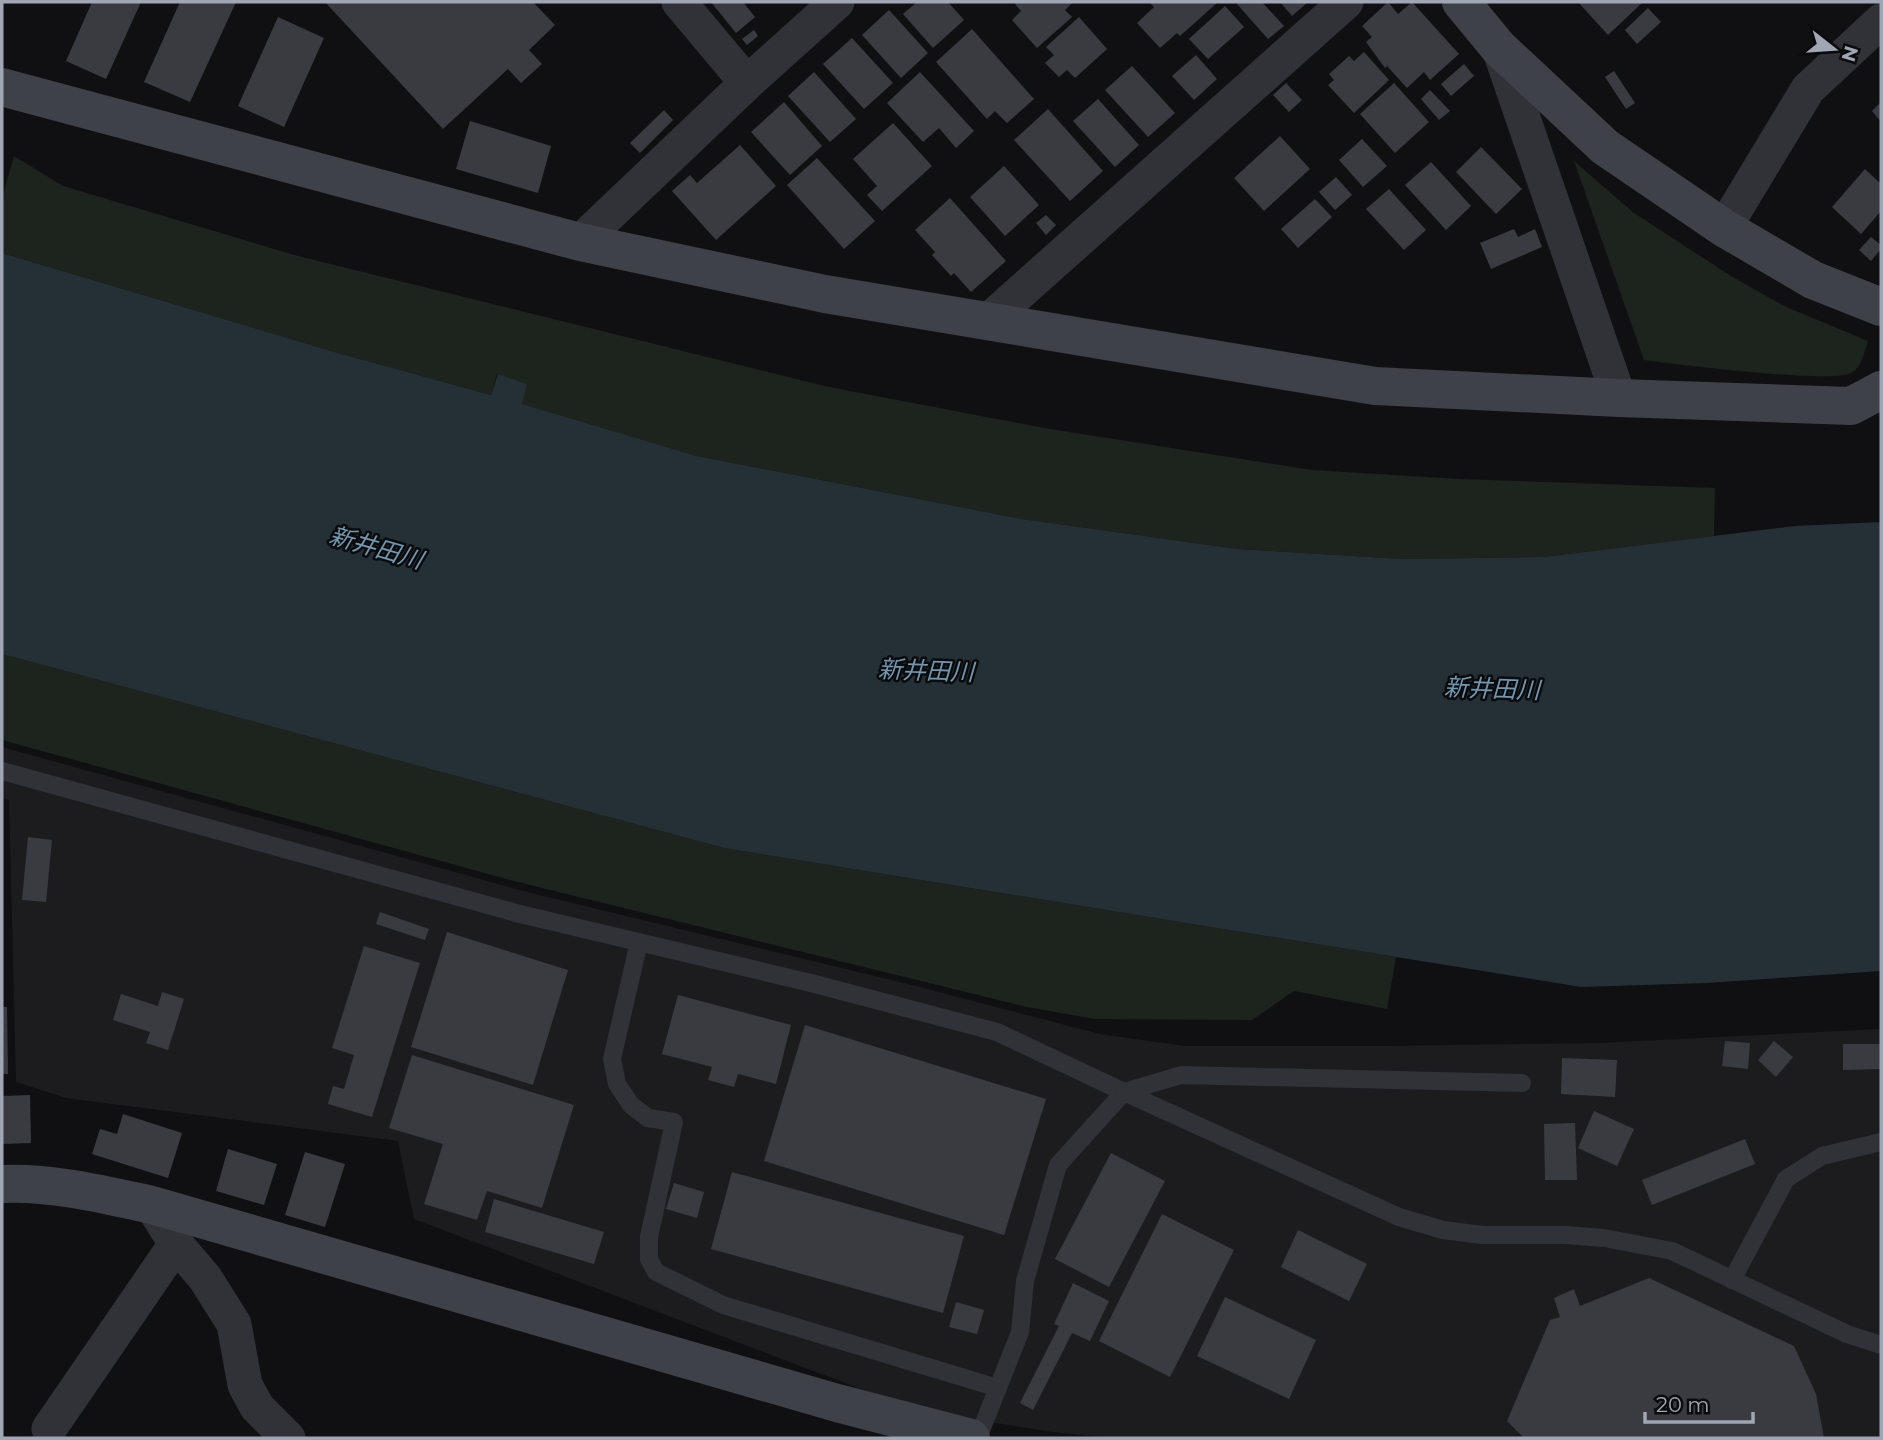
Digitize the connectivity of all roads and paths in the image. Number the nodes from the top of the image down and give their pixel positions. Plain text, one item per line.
1 (679, 2) edge
2 (837, 2) edge
3 (1346, 2) edge
4 (1461, 2) edge
5 (1881, 21) edge
6 (1499, 48) junction
7 (747, 83) junction
8 (2, 87) edge
9 (1724, 228) junction
10 (580, 242) junction
11 (1881, 307) edge
12 (989, 320) junction
13 (1881, 390) edge
14 (1619, 398) junction
15 (2, 771) edge
16 (639, 942) junction
17 (1522, 1083) dead end
18 (1124, 1091) junction
19 (1881, 1142) edge
20 (2, 1184) edge
21 (152, 1205) junction
22 (176, 1244) junction
23 (1732, 1280) junction
24 (1881, 1345) edge
25 (998, 1388) junction
26 (49, 1429) dead end
27 (288, 1438) edge
28 (971, 1438) edge
29 (978, 1438) edge

1 - 7 street
2 - 7 street
3 - 12 street
4 - 6 street
5 - 9 street
6 - 9 street
6 - 14 street
7 - 10 street
8 - 10 street
9 - 11 street
10 - 12 street
12 - 14 street
13 - 14 street
15 - 16 lane
16 - 18 lane
16 - 25 lane
17 - 18 lane
18 - 23 lane
18 - 25 lane
19 - 23 lane
20 - 21 street
21 - 22 street
21 - 28 street
22 - 26 street
22 - 27 street
23 - 24 lane
25 - 29 lane

